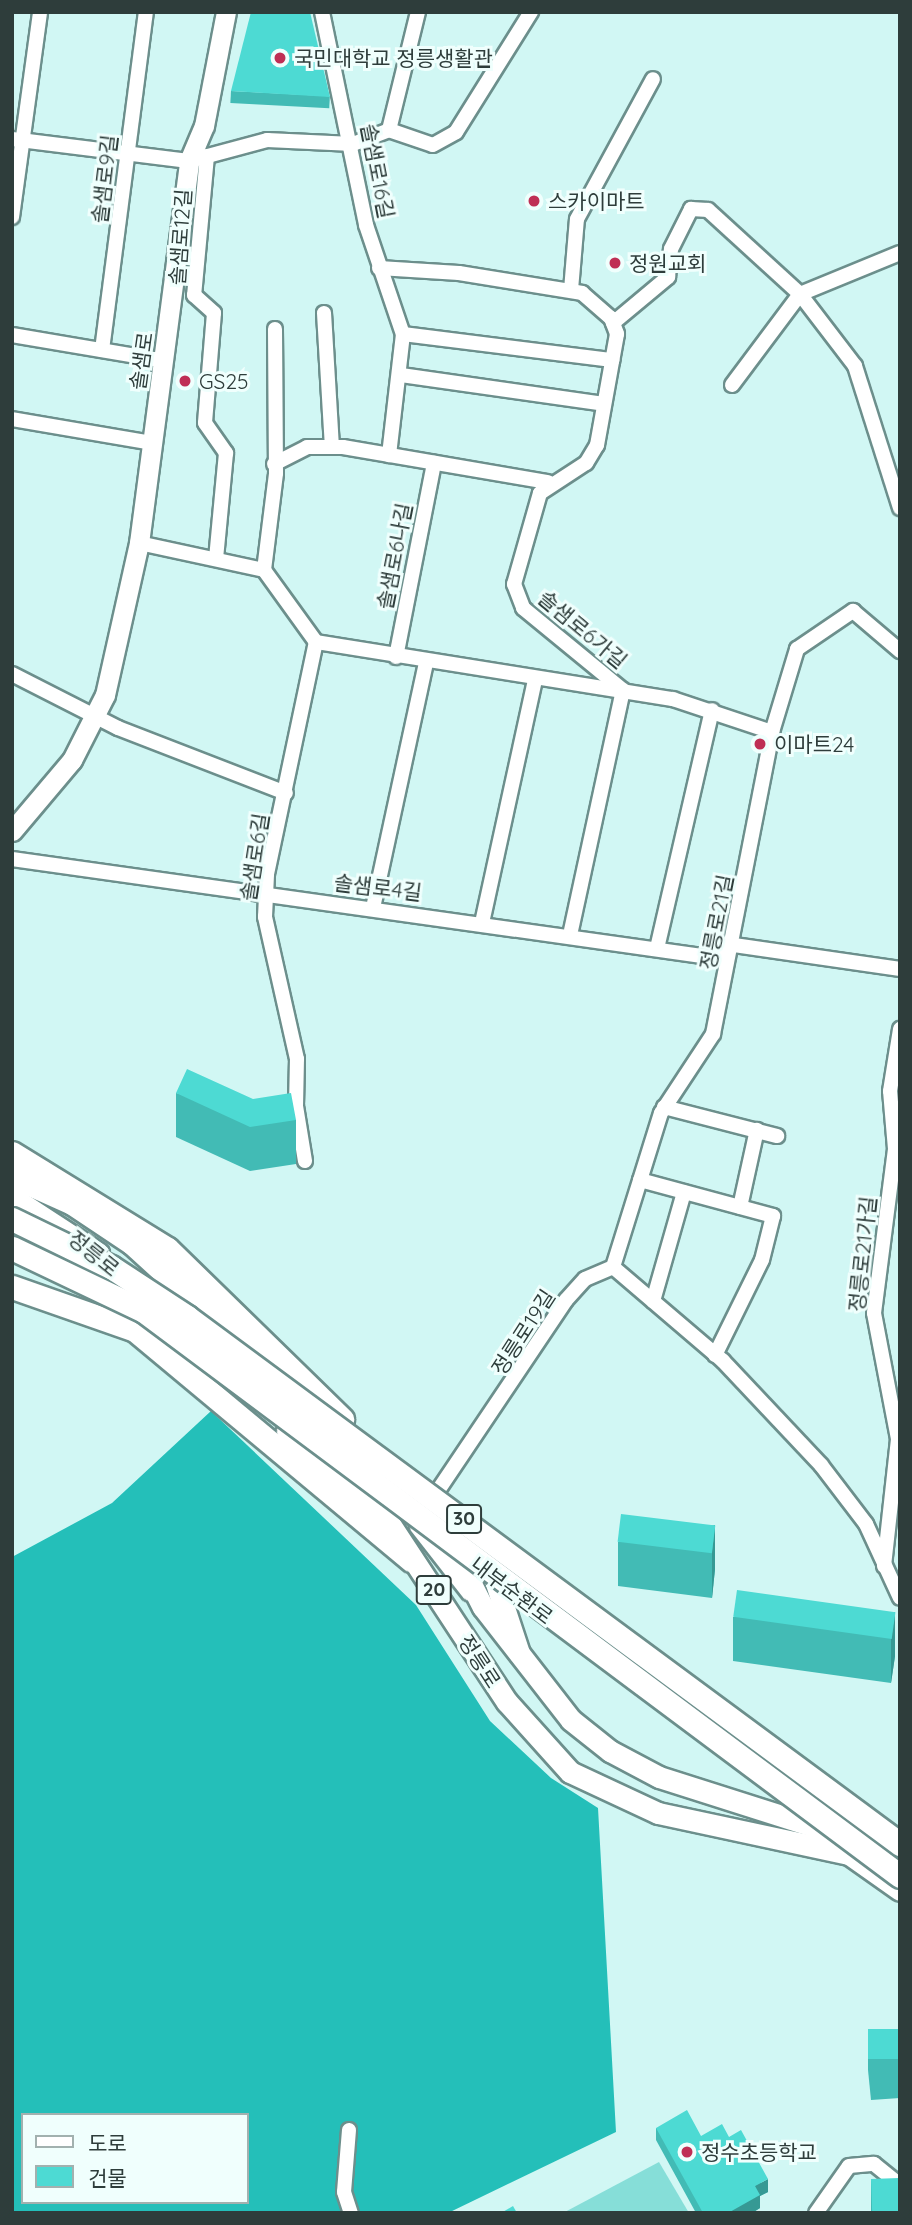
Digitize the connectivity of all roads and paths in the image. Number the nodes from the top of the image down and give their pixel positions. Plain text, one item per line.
1 (40, 12) edge
2 (146, 12) edge
3 (226, 12) edge
4 (322, 12) edge
5 (418, 12) edge
6 (531, 12) edge
7 (653, 79) dead end
8 (389, 130) junction
9 (17, 140) edge
10 (353, 144) junction
11 (128, 154) junction
12 (198, 159) junction
13 (12, 217) edge
14 (900, 253) edge
15 (379, 268) junction
16 (572, 290) junction
17 (802, 293) junction
18 (324, 313) dead end
19 (613, 323) junction
20 (275, 329) dead end
21 (402, 334) junction
22 (12, 335) edge
23 (102, 350) junction
24 (612, 360) junction
25 (165, 361) junction
26 (401, 375) junction
27 (732, 385) dead end
28 (604, 404) junction
29 (12, 419) edge
30 (152, 443) junction
31 (332, 447) junction
32 (389, 455) junction
33 (434, 463) junction
34 (274, 464) junction
35 (548, 482) junction
36 (900, 508) edge
37 (139, 542) junction
38 (216, 558) junction
39 (264, 570) junction
40 (316, 642) junction
41 (900, 651) edge
42 (396, 657) junction
43 (426, 663) junction
44 (12, 674) edge
45 (535, 680) junction
46 (622, 690) junction
47 (712, 710) junction
48 (96, 716) junction
49 (772, 732) junction
50 (286, 793) junction
51 (12, 831) edge
52 (12, 859) edge
53 (267, 894) junction
54 (373, 908) junction
55 (482, 923) junction
56 (571, 930) dead end
57 (659, 944) dead end
58 (734, 945) junction
59 (900, 969) edge
60 (900, 1028) edge
61 (664, 1107) junction
62 (757, 1130) junction
63 (777, 1136) dead end
64 (12, 1152) edge
65 (305, 1161) dead end
66 (12, 1176) edge
67 (640, 1180) junction
68 (684, 1192) junction
69 (12, 1197) edge
70 (740, 1207) junction
71 (12, 1219) edge
72 (12, 1248) edge
73 (613, 1267) junction
74 (12, 1287) edge
75 (653, 1301) junction
76 (715, 1355) junction
77 (432, 1501) junction
78 (448, 1522) junction
79 (411, 1560) junction
80 (884, 1566) junction
81 (471, 1588) junction
82 (900, 1598) edge
83 (519, 1653) junction
84 (900, 1844) edge
85 (900, 1862) edge
86 (900, 1876) edge
87 (900, 1890) edge
88 (348, 2130) dead end
89 (900, 2185) edge
90 (818, 2208) edge
91 (351, 2213) edge
92 (805, 2213) edge

1 - 9 street
2 - 11 street, 솔샘로9길
3 - 12 main road, 솔샘로
4 - 10 street, 솔샘로16길
5 - 8 street
6 - 8 street
7 - 16 street
8 - 10 street
9 - 11 street
9 - 13 street
10 - 12 street
10 - 15 street, 솔샘로16길
11 - 12 street
11 - 23 street, 솔샘로9길
12 - 25 main road, 솔샘로
12 - 38 street, 솔샘로12길
14 - 17 street
15 - 16 street
15 - 21 street, 솔샘로16길
16 - 19 street
17 - 19 street
17 - 27 street
17 - 36 street
18 - 31 street
19 - 24 street
20 - 34 street
21 - 24 street
21 - 26 street, 솔샘로16길
22 - 23 street
23 - 25 street
24 - 28 street
25 - 30 main road, 솔샘로
26 - 28 street
26 - 32 street, 솔샘로16길
28 - 35 street
29 - 30 street
30 - 37 main road, 솔샘로
31 - 32 street
31 - 34 street
32 - 33 street
33 - 35 street
33 - 42 street, 솔샘로6나길
34 - 39 street
35 - 46 street, 솔샘로6가길
37 - 38 street
37 - 48 main road, 솔샘로
38 - 39 street
39 - 40 street
40 - 42 street
40 - 50 street, 솔샘로6길
41 - 49 street, 정릉로21길
42 - 43 street
43 - 45 street
43 - 54 street
44 - 48 street
45 - 46 street
45 - 55 street
46 - 47 street
46 - 56 street
47 - 49 street
47 - 57 street
48 - 50 street
48 - 51 main road, 솔샘로
49 - 58 street, 정릉로21길
50 - 53 street, 솔샘로6길
52 - 53 street, 솔샘로4길
53 - 54 street, 솔샘로4길
53 - 65 street, 솔샘로6길
54 - 55 street, 솔샘로4길
55 - 58 street, 솔샘로4길
58 - 59 street
58 - 61 street, 정릉로21길
60 - 80 street, 정릉로21가길
61 - 62 street
61 - 67 street, 정릉로21길
62 - 63 street
62 - 70 street
64 - 77 main road, 정릉로
66 - 81 highway
67 - 68 street
67 - 73 street, 정릉로21길
68 - 70 street
68 - 75 street
69 - 79 main road, 정릉로 / 20
70 - 76 street
71 - 84 highway, 내부순환로 / 30, bridge
72 - 86 highway, 내부순환로 / 30, bridge
73 - 75 street
73 - 77 street, 정릉로19길
74 - 79 highway
75 - 76 street
76 - 80 street
77 - 78 main road, 정릉로
78 - 81 main road, 정릉로
78 - 83 main road, 정릉로
79 - 87 main road, 정릉로 / 20
80 - 82 street
81 - 83 main road, 정릉로
83 - 85 main road, 정릉로
88 - 91 street
89 - 90 street
90 - 92 street

